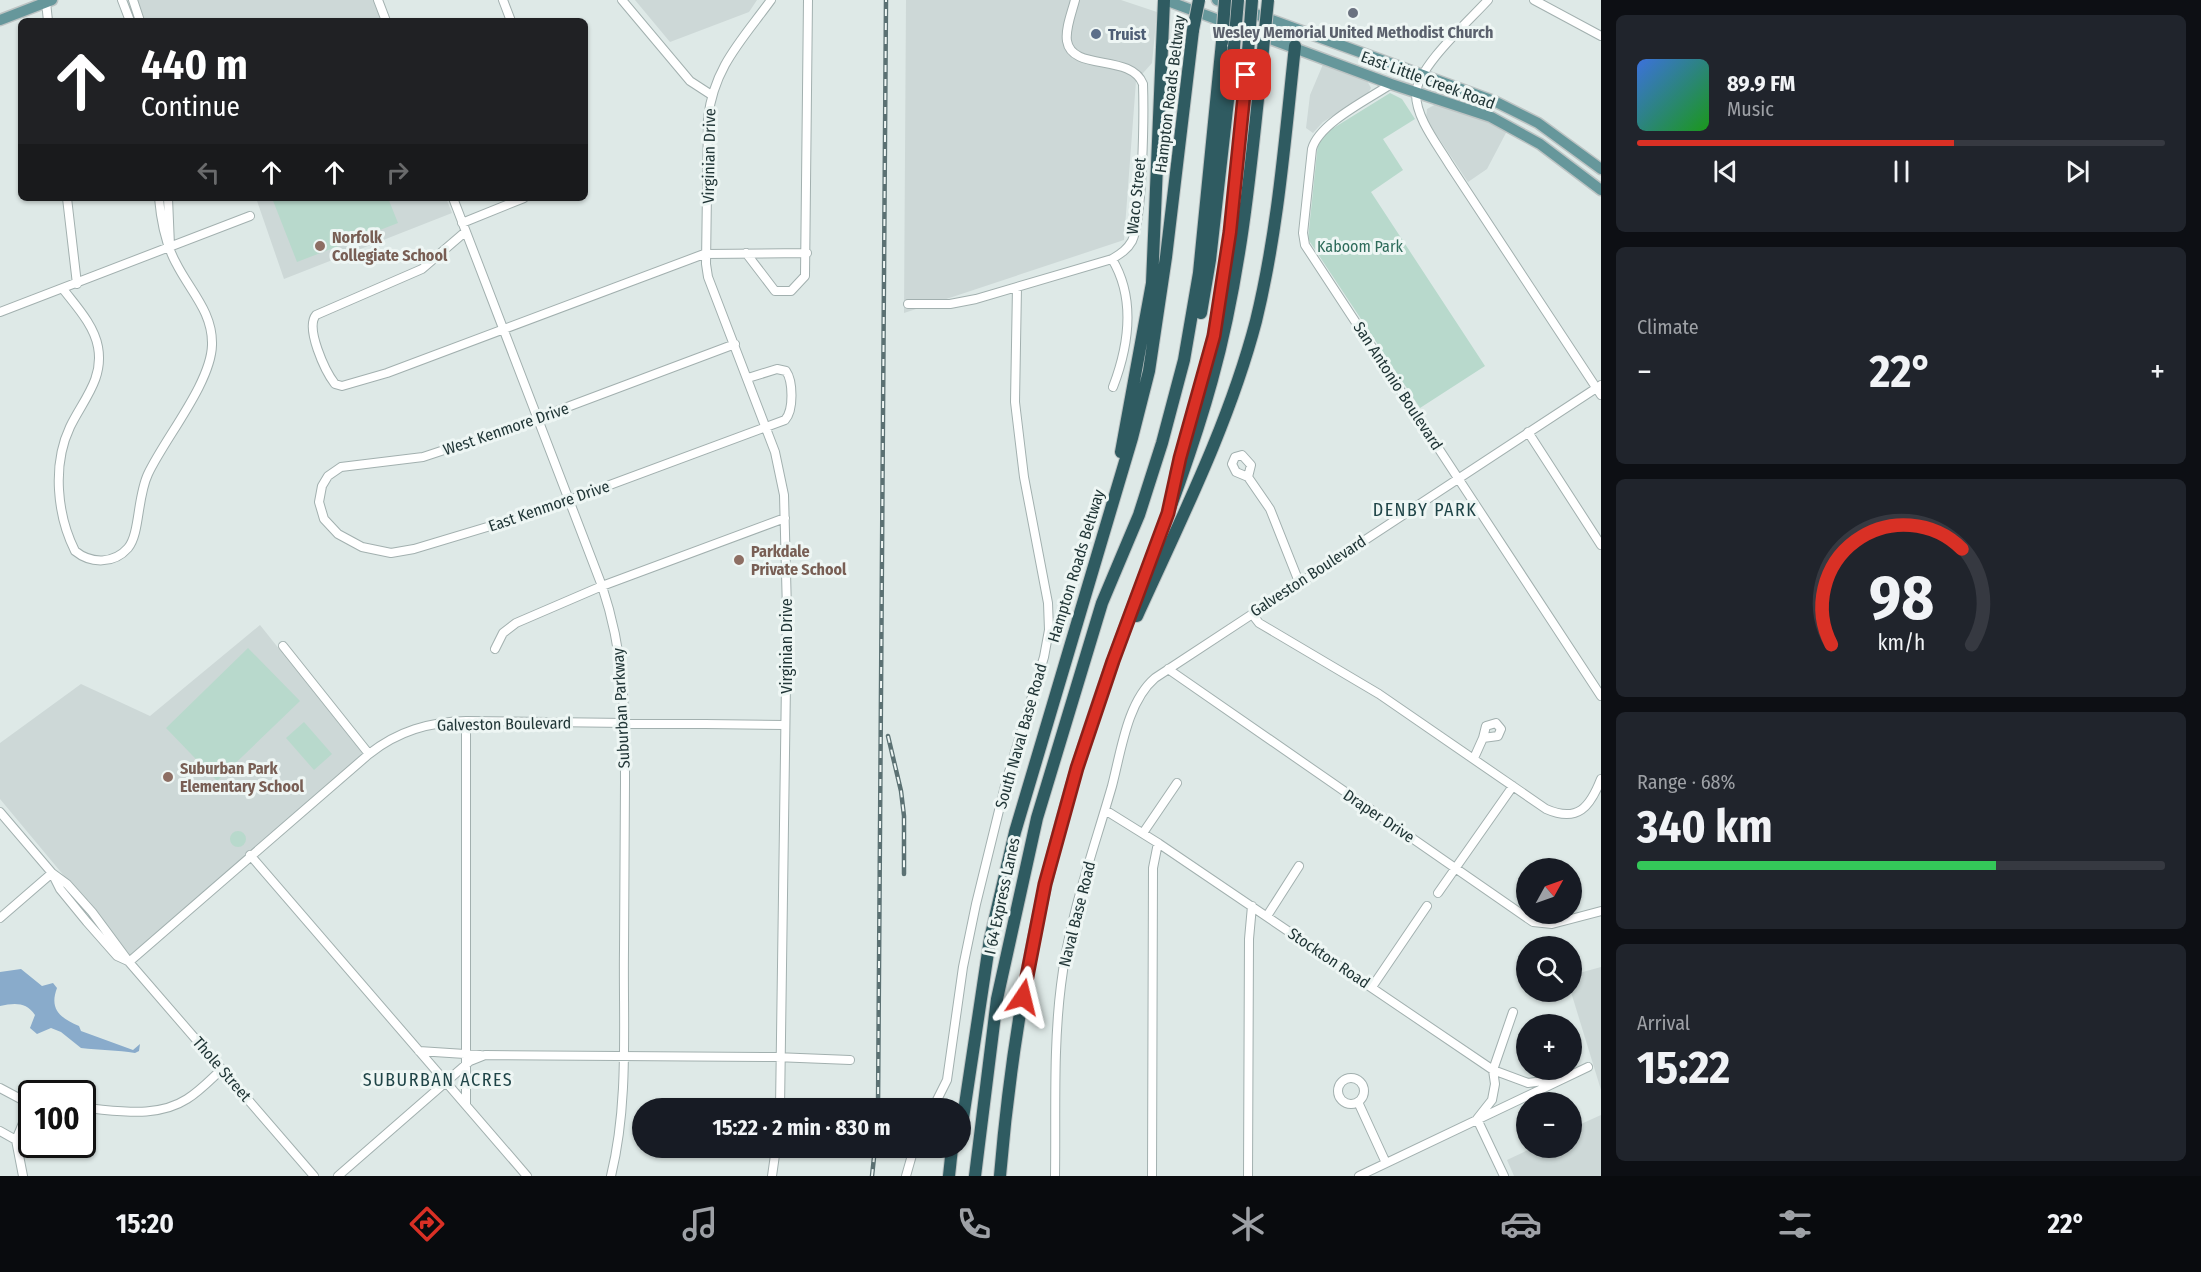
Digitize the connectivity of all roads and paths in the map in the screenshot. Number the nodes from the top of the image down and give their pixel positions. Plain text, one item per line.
1 (122, 0) edge
2 (133, 0) edge
3 (378, 0) edge
4 (503, 0) edge
5 (622, 0) edge
6 (771, 0) edge
7 (808, 0) edge
8 (1075, 0) edge
9 (1164, 0) edge
10 (1193, 0) edge
11 (1199, 0) edge
12 (1217, 0) edge
13 (1225, 0) edge
14 (1238, 0) edge
15 (1252, 0) edge
16 (1268, 0) edge
17 (1488, 0) edge
18 (1534, 0) edge
19 (49, 1) edge
20 (48, 18) edge
21 (129, 18) edge
22 (139, 18) edge
23 (385, 18) edge
24 (510, 18) edge
25 (0, 20) edge
26 (1286, 25) junction
27 (1193, 30) junction
28 (1601, 36) edge
29 (1295, 46) junction
30 (1422, 73) junction
31 (1391, 84) junction
32 (1416, 92) junction
33 (710, 94) junction
34 (1601, 169) edge
35 (1601, 190) edge
36 (67, 201) edge
37 (159, 201) edge
38 (168, 201) edge
39 (454, 201) edge
40 (517, 201) edge
41 (250, 216) dead end
42 (462, 223) junction
43 (465, 232) junction
44 (170, 248) junction
45 (746, 253) junction
46 (807, 253) junction
47 (707, 254) junction
48 (1112, 259) junction
49 (77, 284) junction
50 (1017, 287) junction
51 (63, 289) junction
52 (908, 304) dead end
53 (0, 312) edge
54 (502, 328) junction
55 (735, 344) junction
56 (748, 378) junction
57 (1113, 387) dead end
58 (1599, 389) edge
59 (539, 418) junction
60 (766, 428) junction
61 (1528, 432) junction
62 (1248, 477) dead end
63 (1458, 478) junction
64 (570, 499) junction
65 (1112, 507) junction
66 (1168, 513) junction
67 (785, 518) junction
68 (331, 529) joint
69 (1601, 545) edge
70 (1299, 582) junction
71 (602, 585) junction
72 (1252, 614) junction
73 (1095, 630) junction
74 (283, 646) dead end
75 (495, 649) dead end
76 (1168, 669) junction
77 (1141, 695) joint
78 (1601, 696) edge
79 (466, 721) junction
80 (625, 723) junction
81 (784, 725) junction
82 (1483, 738) dead end
83 (369, 754) junction
84 (1473, 758) junction
85 (1601, 779) edge
86 (1177, 783) dead end
87 (1513, 786) junction
88 (1105, 810) junction
89 (0, 812) edge
90 (1061, 823) junction
91 (1143, 833) junction
92 (1158, 843) junction
93 (250, 855) junction
94 (1299, 866) dead end
95 (1456, 869) junction
96 (52, 873) junction
97 (1438, 893) dead end
98 (1252, 906) junction
99 (1427, 906) dead end
100 (1601, 910) edge
101 (1267, 916) junction
102 (0, 918) edge
103 (129, 962) junction
104 (1372, 987) junction
105 (1513, 1012) dead end
106 (419, 1051) junction
107 (464, 1054) junction
108 (485, 1055) junction
109 (623, 1056) junction
110 (782, 1058) junction
111 (850, 1060) dead end
112 (464, 1066) junction
113 (1588, 1067) dead end
114 (222, 1069) junction
115 (1582, 1069) edge
116 (1493, 1070) junction
117 (1516, 1079) edge
118 (1520, 1080) edge
119 (1551, 1080) edge
120 (1557, 1080) edge
121 (446, 1083) junction
122 (0, 1088) edge
123 (18, 1098) edge
124 (780, 1098) edge
125 (938, 1098) edge
126 (965, 1098) edge
127 (1358, 1102) dead end
128 (466, 1106) junction
129 (96, 1109) edge
130 (1478, 1119) junction
131 (0, 1131) edge
132 (18, 1134) edge
133 (16, 1140) junction
134 (775, 1158) edge
135 (911, 1158) edge
136 (951, 1158) edge
137 (958, 1158) edge
138 (1386, 1163) junction
139 (22, 1176) edge
140 (314, 1176) edge
141 (338, 1176) edge
142 (527, 1176) edge
143 (611, 1176) edge
144 (772, 1176) edge
145 (906, 1176) edge
146 (949, 1176) edge
147 (955, 1176) edge
148 (975, 1176) edge
149 (1001, 1176) edge
150 (1055, 1176) edge
151 (1152, 1176) edge
152 (1248, 1176) edge
153 (1359, 1176) edge
154 (1503, 1176) edge

1 - 21 street
2 - 22 street
3 - 23 street
4 - 24 street
5 - 33 street
6 - 33 street, Virginian Drive
7 - 46 street
8 - 48 street, Waco Street
9 - 29 main road, East Little Creek Road
9 - 65 highway
10 - 27 highway, bridge
11 - 27 highway, Hampton Roads Beltway, bridge
12 - 26 main road, East Little Creek Road
13 - 73 highway, bridge
14 - 73 highway, bridge
15 - 66 highway, bridge
16 - 66 highway, bridge
17 - 30 street
18 - 28 street
19 - 20 street
19 - 25 main road
26 - 29 main road
26 - 30 main road, East Little Creek Road
27 - 65 highway, Hampton Roads Beltway
29 - 31 main road, East Little Creek Road
29 - 90 highway
30 - 32 street
30 - 34 main road, East Little Creek Road
31 - 32 main road, East Little Creek Road
31 - 63 street, San Antonio Boulevard
32 - 35 main road, East Little Creek Road
32 - 58 street
33 - 47 street, Virginian Drive
36 - 49 street
37 - 44 street
38 - 44 street
39 - 42 street, Suburban Parkway
40 - 42 street
41 - 44 street
42 - 43 street, Suburban Parkway
43 - 54 street, Suburban Parkway
43 - 54 street
44 - 49 street
44 - 51 street
45 - 46 street
45 - 46 street
45 - 47 street
47 - 54 street
47 - 55 street, Virginian Drive
48 - 50 street, Waco Street
48 - 57 street
49 - 51 street
50 - 52 street, Waco Street
50 - 125 street, South Naval Base Road
51 - 53 street
54 - 59 street, Suburban Parkway
55 - 56 street, Virginian Drive
55 - 59 street, West Kenmore Drive
56 - 60 street, Virginian Drive
56 - 60 street, East Kenmore Drive
58 - 61 street, Galveston Boulevard
59 - 64 street, Suburban Parkway
59 - 68 street, West Kenmore Drive
60 - 64 street, East Kenmore Drive
60 - 67 street, Virginian Drive
61 - 63 street, Galveston Boulevard
61 - 69 street
62 - 70 street
63 - 70 street, Galveston Boulevard
63 - 78 street, San Antonio Boulevard
64 - 68 street, East Kenmore Drive
64 - 71 street, Suburban Parkway
65 - 126 highway, Hampton Roads Beltway
66 - 90 highway
67 - 71 street
67 - 81 street, Virginian Drive
70 - 72 street, Galveston Boulevard
71 - 75 street
71 - 80 street, Suburban Parkway
72 - 76 street, Galveston Boulevard
72 - 84 street
73 - 148 highway, I 64 Express Lanes
74 - 83 street
76 - 77 street, Galveston Boulevard
76 - 95 street, Draper Drive
77 - 88 street, Naval Base Road
79 - 80 street, Galveston Boulevard
79 - 83 street, Galveston Boulevard
79 - 107 street
80 - 81 street, Galveston Boulevard
80 - 109 street, Suburban Parkway
81 - 110 street, Virginian Drive
82 - 84 street
83 - 93 street, Galveston Boulevard
84 - 87 street
85 - 87 street
86 - 91 street
87 - 95 street
88 - 91 street, Stockton Road
88 - 150 street, Naval Base Road
89 - 96 street, Thole Street
90 - 149 highway
91 - 92 street, Stockton Road
92 - 98 street, Stockton Road
92 - 151 street
93 - 103 street, Galveston Boulevard
93 - 106 street
94 - 101 street
95 - 97 street
95 - 100 street, Draper Drive
96 - 102 street
96 - 103 street, Thole Street
98 - 101 street, Stockton Road
98 - 152 street
99 - 104 street
101 - 104 street, Stockton Road
103 - 114 street, Thole Street
104 - 116 street, Stockton Road
105 - 116 street
106 - 107 street
106 - 121 street
107 - 108 street
107 - 112 street
108 - 109 street
108 - 112 street
109 - 110 street
109 - 143 street, Suburban Parkway
110 - 111 street
110 - 124 street, Virginian Drive
112 - 121 street
112 - 128 street
113 - 115 street
114 - 129 street
114 - 140 street, Thole Street
116 - 117 street, Stockton Road
116 - 130 street
118 - 119 street, Stockton Road
120 - 130 street
121 - 128 street
121 - 141 street
122 - 123 street
127 - 138 street
128 - 142 street
130 - 138 street
130 - 154 street
131 - 133 street
132 - 133 street
133 - 139 street
134 - 144 street
135 - 145 street
136 - 146 highway
137 - 147 highway
138 - 153 street

